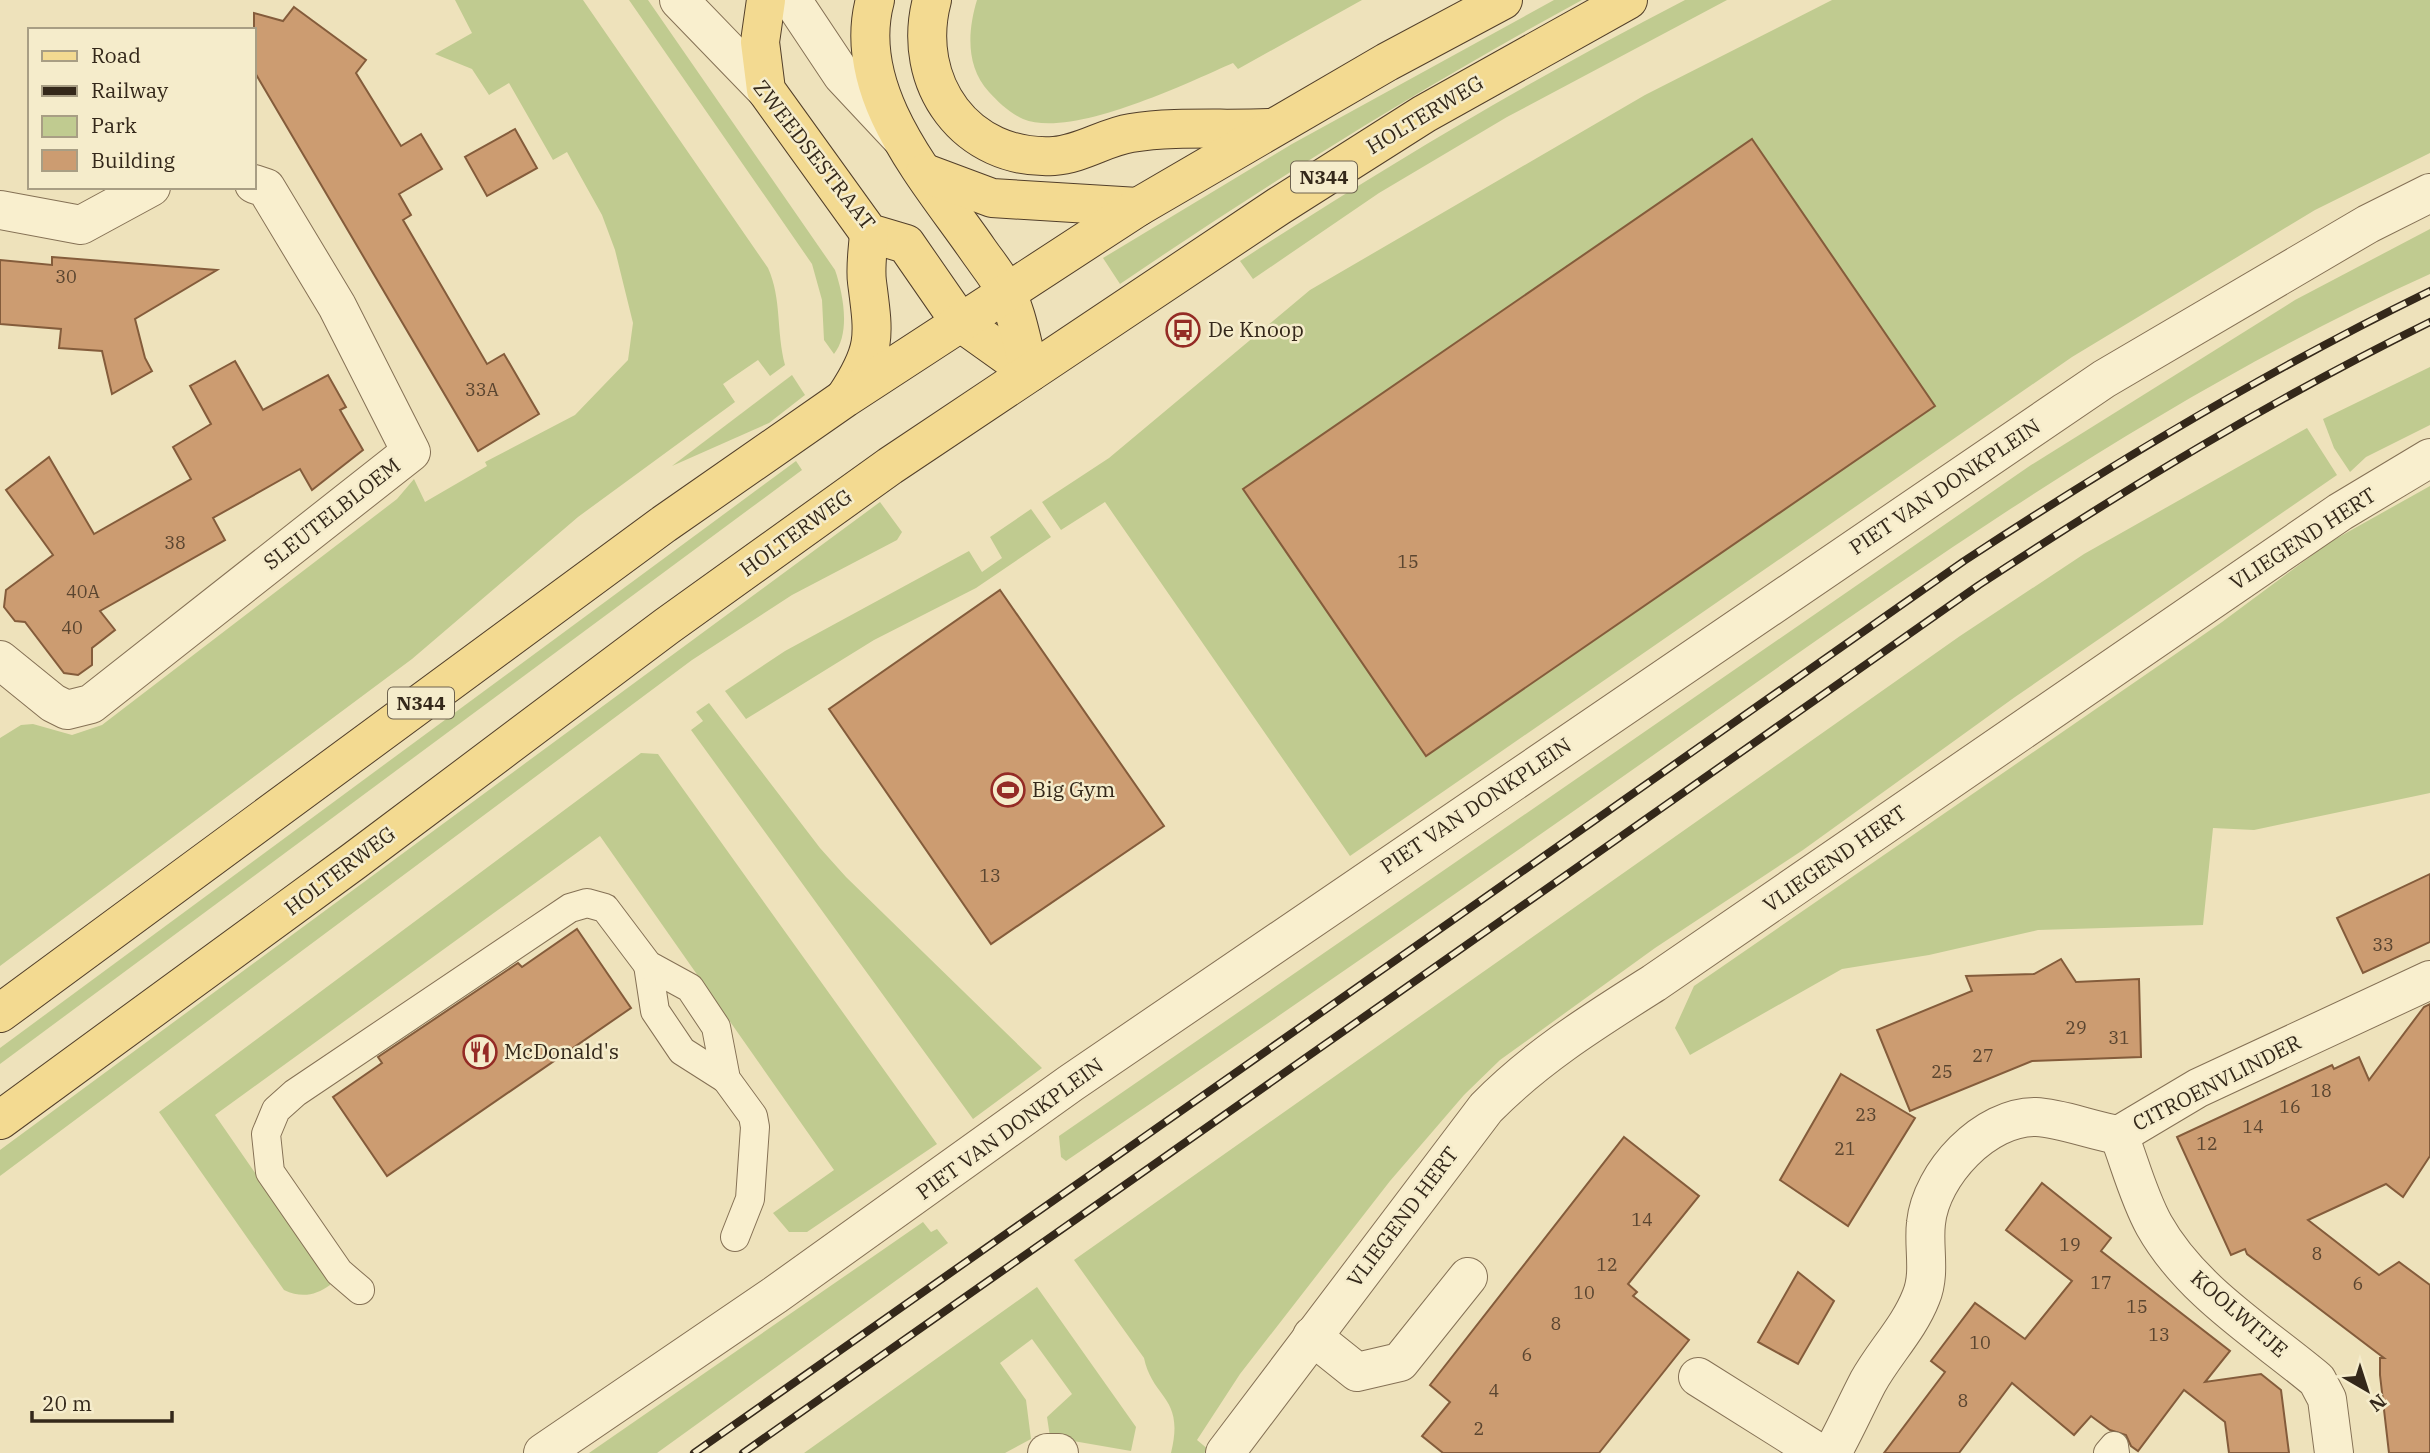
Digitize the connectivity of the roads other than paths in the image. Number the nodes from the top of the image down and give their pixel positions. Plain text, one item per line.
1 (679, 0) edge
2 (766, 0) edge
3 (792, 0) edge
4 (875, 0) edge
5 (932, 0) edge
6 (1503, 0) edge
7 (1628, 0) edge
8 (766, 90) junction
9 (1273, 128) junction
10 (902, 139) junction
11 (925, 173) junction
12 (256, 185) edge
13 (147, 189) edge
14 (2430, 193) edge
15 (1138, 207) junction
16 (0, 210) edge
17 (869, 233) junction
18 (1006, 290) junction
19 (960, 322) junction
20 (1030, 372) junction
21 (845, 398) junction
22 (2430, 458) edge
23 (0, 660) edge
24 (648, 965) junction
25 (2430, 980) edge
26 (0, 1013) edge
27 (726, 1079) junction
28 (0, 1121) edge
29 (2119, 1135) junction
30 (735, 1237) dead end
31 (1468, 1277) dead end
32 (360, 1290) dead end
33 (1312, 1336) junction
34 (1698, 1377) dead end
35 (543, 1453) edge
36 (1046, 1453) edge
37 (1059, 1453) edge
38 (1225, 1453) edge
39 (1819, 1453) edge
40 (1832, 1453) edge
41 (2108, 1453) edge
42 (2115, 1453) edge
43 (2334, 1453) edge

1 - 8 street, ZWEEDSESTRAAT
2 - 8 main road
3 - 10 street
4 - 10 main road
5 - 9 main road
6 - 9 main road, N344
7 - 20 main road, HOLTERWEG / N344
8 - 17 main road, ZWEEDSESTRAAT
9 - 15 main road, N344
10 - 11 main road
11 - 15 main road
11 - 18 main road
12 - 23 street, SLEUTELBLOEM
13 - 16 street
14 - 35 street, PIET VAN DONKPLEIN
15 - 18 main road, N344
17 - 19 main road, ZWEEDSESTRAAT
17 - 21 main road
18 - 19 main road, N344
18 - 20 main road
19 - 20 main road, ZWEEDSESTRAAT
19 - 21 main road, N344
20 - 28 main road, HOLTERWEG / N344
21 - 26 main road, N344
22 - 33 street, VLIEGEND HERT
24 - 27 lane
24 - 27 lane
24 - 32 lane
25 - 29 street, CITROENVLINDER
27 - 30 lane
29 - 40 street, CITROENVLINDER
29 - 43 street, KOOLWITJE
31 - 33 street
33 - 38 street, VLIEGEND HERT
34 - 39 street
36 - 37 street
41 - 42 lane

